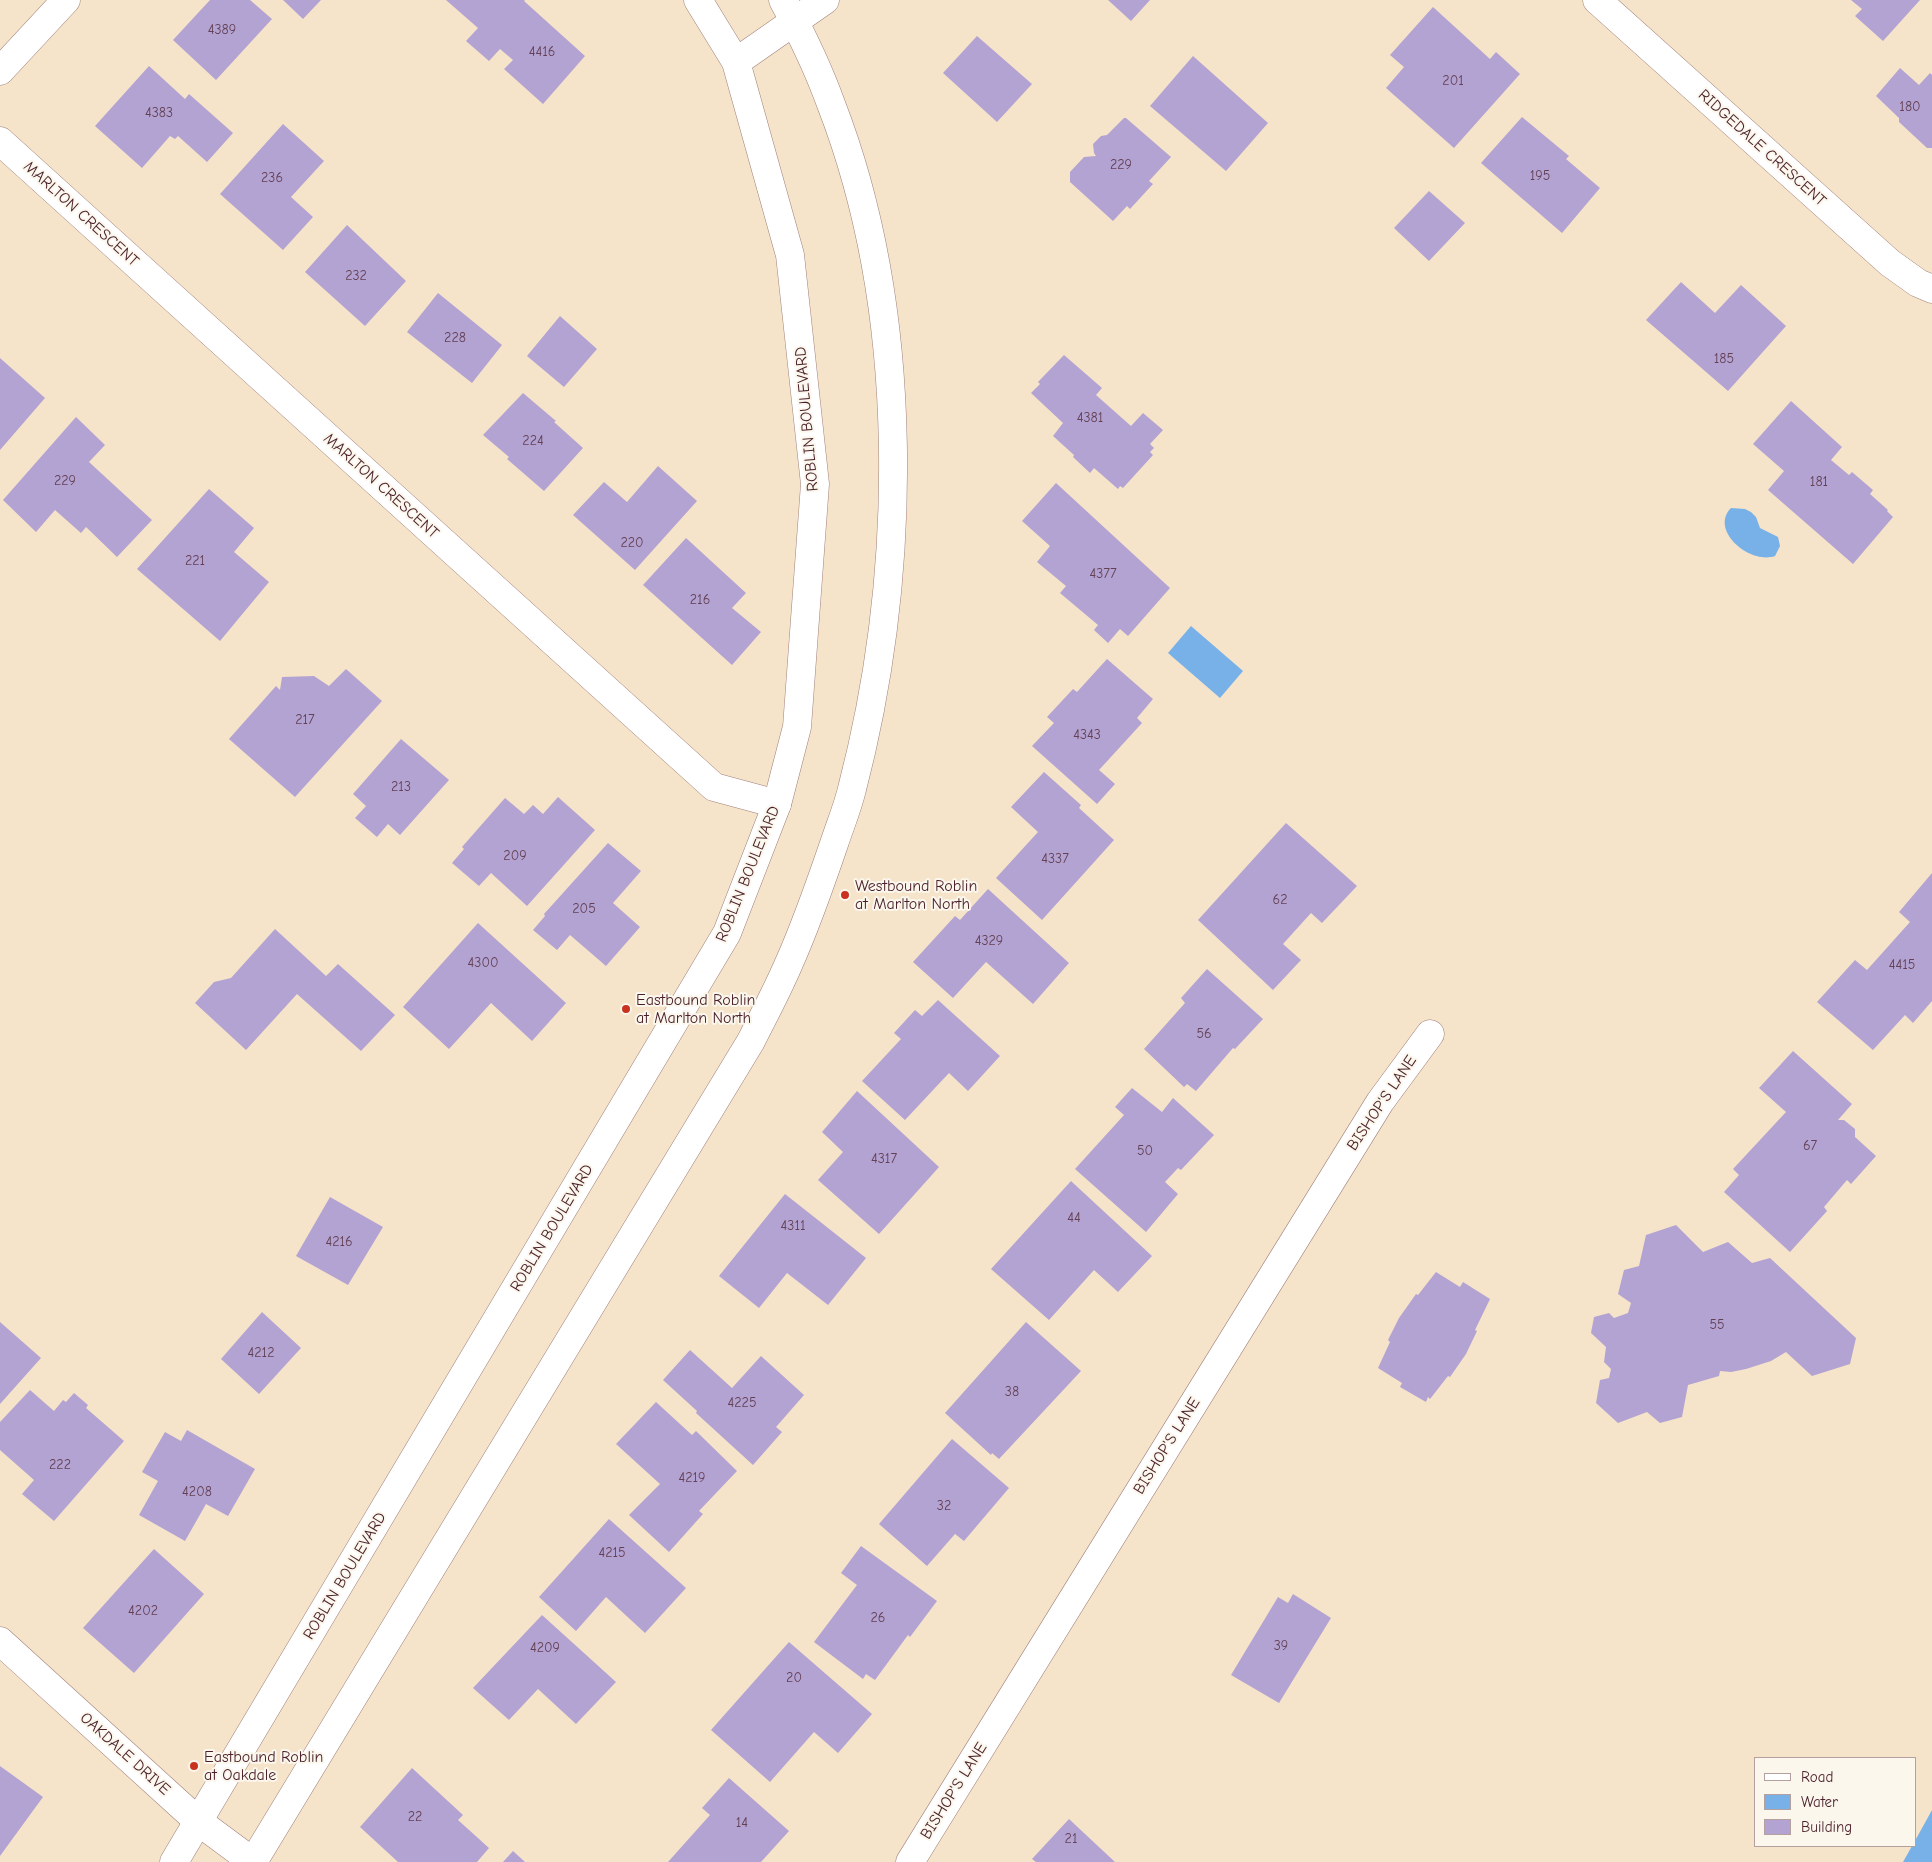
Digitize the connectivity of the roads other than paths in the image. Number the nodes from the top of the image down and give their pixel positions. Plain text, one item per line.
1 (66, 0) edge
2 (698, 0) edge
3 (826, 0) edge
4 (1597, 0) edge
5 (789, 11) edge
6 (736, 62) junction
7 (0, 71) edge
8 (0, 141) edge
9 (1932, 289) edge
10 (777, 804) junction
11 (1430, 1034) dead end
12 (0, 1641) edge
13 (199, 1822) junction
14 (174, 1862) edge
15 (253, 1862) edge
16 (910, 1862) edge

1 - 7 main road
2 - 6 main road, ROBLIN BOULEVARD
3 - 5 main road
4 - 9 main road, RIDGEDALE CRESCENT
5 - 6 main road
5 - 15 main road
6 - 10 main road, ROBLIN BOULEVARD
8 - 10 main road, MARLTON CRESCENT
10 - 13 main road, ROBLIN BOULEVARD
11 - 16 main road, BISHOP'S LANE
12 - 13 main road, OAKDALE DRIVE
13 - 14 main road, ROBLIN BOULEVARD
13 - 15 main road, OAKDALE DRIVE

